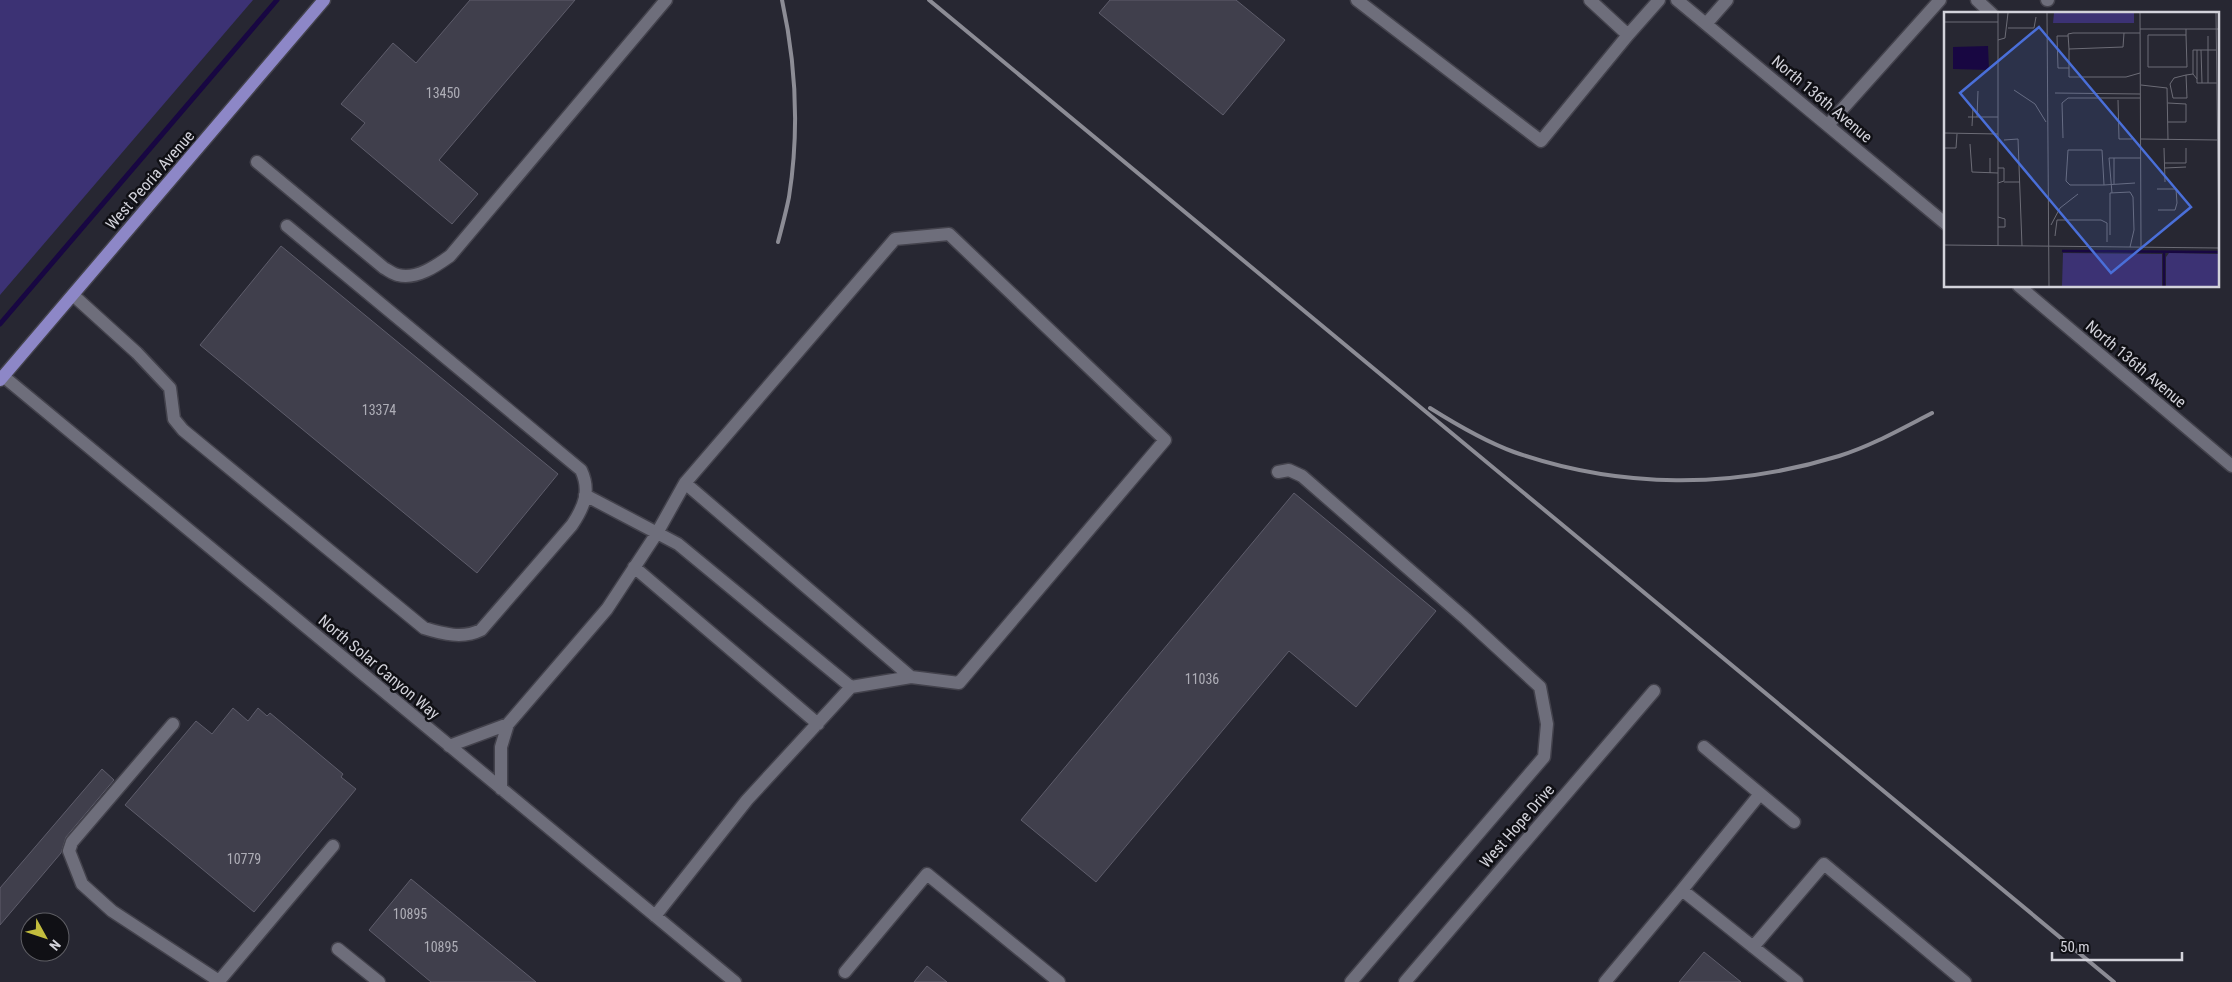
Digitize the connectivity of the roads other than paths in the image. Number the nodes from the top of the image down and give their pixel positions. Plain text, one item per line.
1 (324, 0) edge
2 (666, 0) edge
3 (1357, 0) edge
4 (1590, 0) edge
5 (1659, 0) edge
6 (1677, 0) edge
7 (1727, 0) edge
8 (1940, 0) edge
9 (1977, 0) edge
10 (1990, 12) edge
11 (1706, 24) junction
12 (1628, 35) junction
13 (1828, 125) junction
14 (257, 162) dead end
15 (1944, 222) edge
16 (287, 226) dead end
17 (2021, 288) edge
18 (73, 295) junction
19 (1, 378) edge
20 (2232, 466) edge
21 (1278, 472) dead end
22 (685, 483) junction
23 (585, 495) junction
24 (657, 533) junction
25 (634, 568) junction
26 (911, 676) junction
27 (851, 687) junction
28 (1654, 691) dead end
29 (173, 724) dead end
30 (508, 724) junction
31 (818, 724) junction
32 (448, 746) junction
33 (1704, 747) dead end
34 (501, 789) junction
35 (1760, 794) junction
36 (1794, 822) dead end
37 (333, 846) dead end
38 (1682, 890) junction
39 (656, 916) junction
40 (1753, 947) junction
41 (338, 949) dead end
42 (846, 972) dead end
43 (379, 982) edge
44 (735, 982) edge
45 (1059, 982) edge
46 (1351, 982) edge
47 (1404, 982) edge
48 (1605, 982) edge
49 (1797, 982) edge
50 (1965, 982) edge

1 - 18 main road, West Peoria Avenue
2 - 14 street
3 - 12 street
4 - 12 street
5 - 12 street
6 - 11 street, North 136th Avenue
7 - 11 street
8 - 13 street
9 - 10 street
11 - 13 street, North 136th Avenue
13 - 15 street, North 136th Avenue
16 - 23 street
17 - 20 street, North 136th Avenue
18 - 19 main road, West Peoria Avenue
18 - 23 street
19 - 32 street, North Solar Canyon Way
21 - 46 street
22 - 24 street
22 - 26 street
22 - 26 street
23 - 24 street
24 - 25 street
24 - 27 street
25 - 30 street
25 - 31 street
26 - 27 street
27 - 31 street
28 - 47 street, West Hope Drive
29 - 37 street
30 - 32 street
30 - 34 street
31 - 39 street
32 - 34 street, North Solar Canyon Way
33 - 35 street
34 - 39 street, North Solar Canyon Way
35 - 36 street
35 - 38 street
38 - 40 street
38 - 48 street
39 - 44 street, North Solar Canyon Way
40 - 49 street
40 - 50 street
41 - 43 street
42 - 45 street

